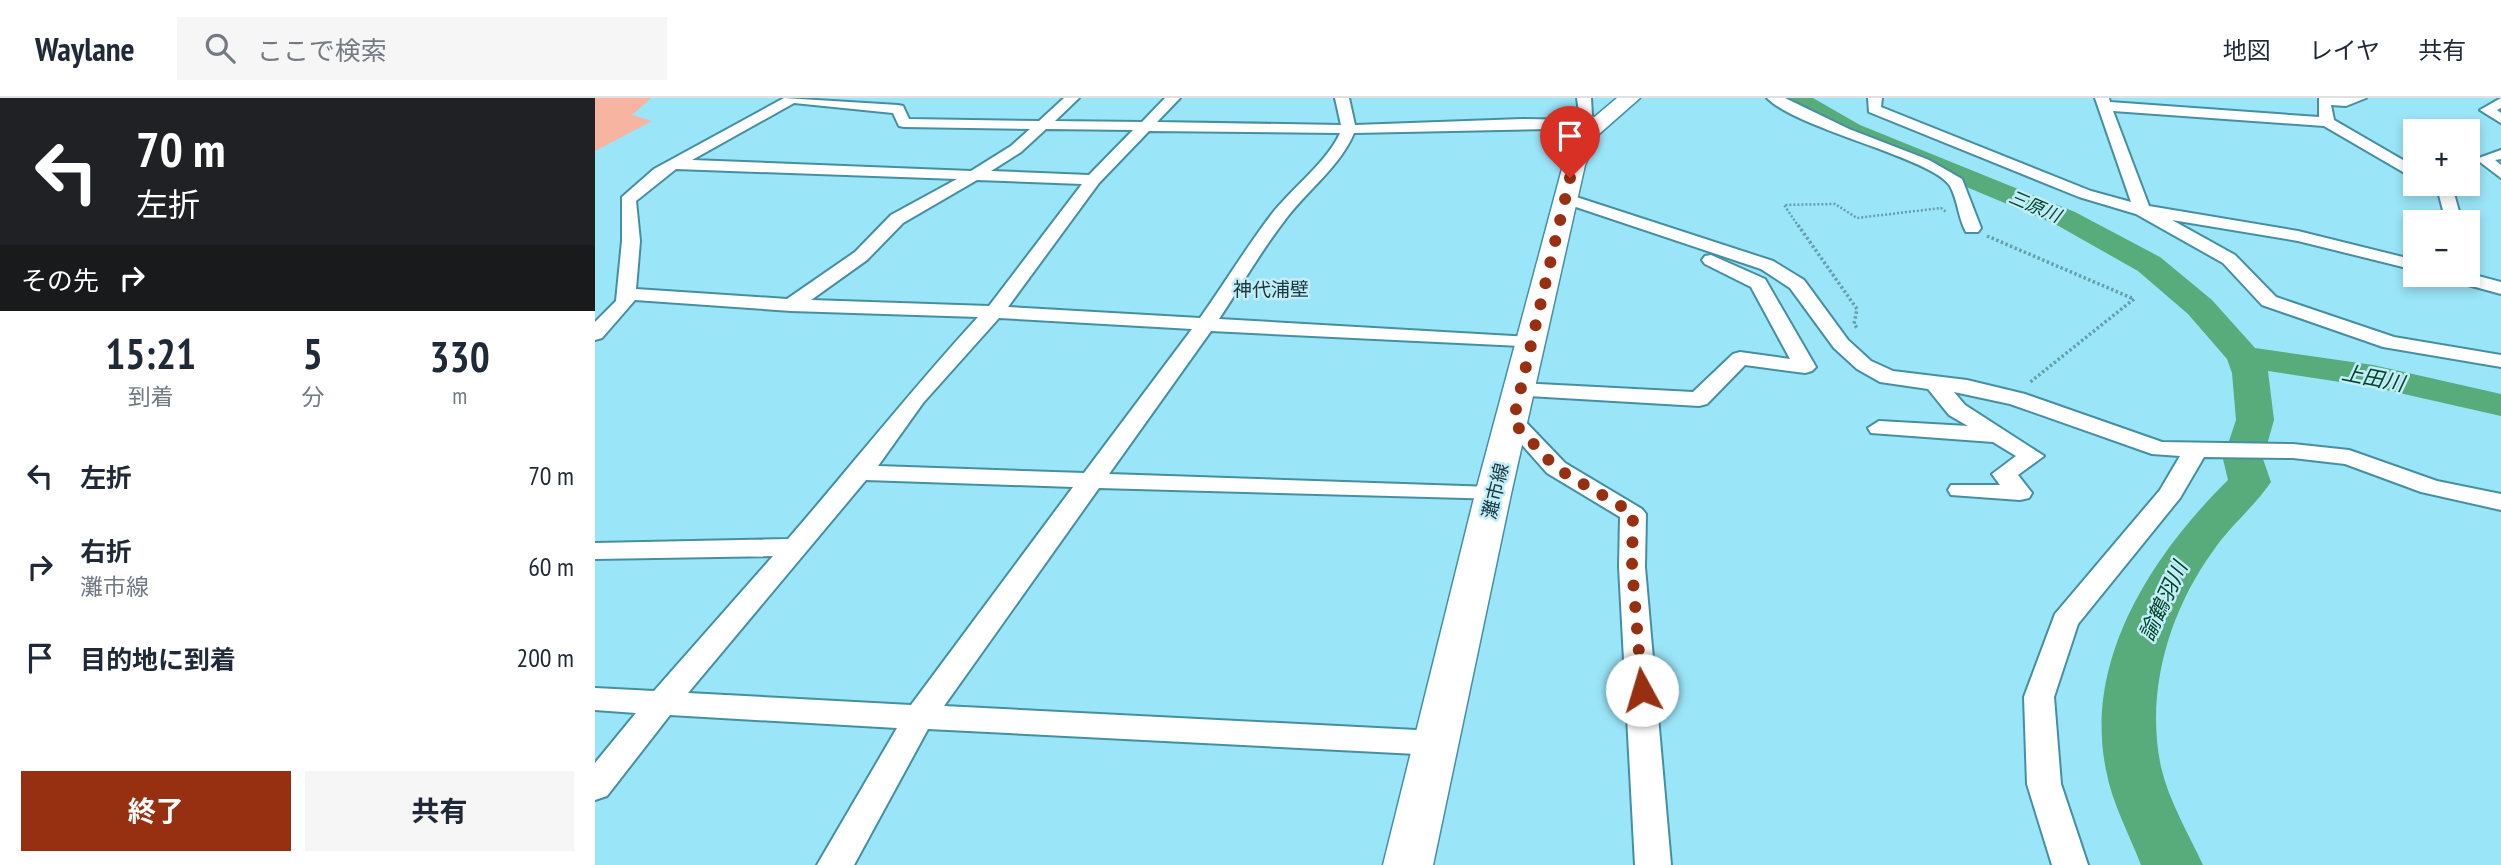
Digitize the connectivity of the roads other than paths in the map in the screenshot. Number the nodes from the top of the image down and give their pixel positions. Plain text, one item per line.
1 (793, 98) edge
2 (1072, 98) edge
3 (1173, 98) edge
4 (1342, 98) edge
5 (1630, 98) edge
6 (1774, 98) edge
7 (1875, 98) edge
8 (2359, 98) edge
9 (2323, 99) edge
10 (2103, 102) edge
11 (2501, 102) edge
12 (1590, 111) edge
13 (2501, 119) edge
14 (2327, 122) junction
15 (1045, 126) junction
16 (1148, 126) junction
17 (1349, 129) junction
18 (2501, 154) edge
19 (674, 164) junction
20 (2403, 167) edge
21 (2501, 173) edge
22 (979, 174) junction
23 (1093, 180) junction
24 (1567, 199) junction
25 (2141, 210) junction
26 (1972, 228) road end
27 (1708, 245) junction
28 (2403, 262) edge
29 (2480, 281) edge
30 (2501, 288) edge
31 (626, 294) junction
32 (791, 305) junction
33 (994, 312) junction
34 (1206, 324) junction
35 (595, 334) edge
36 (1532, 343) junction
37 (2501, 361) edge
38 (1934, 383) junction
39 (1517, 406) junction
40 (1879, 428) dead end
41 (1998, 435) junction
42 (2195, 451) junction
43 (859, 473) junction
44 (1089, 481) junction
45 (1960, 491) dead end
46 (1493, 494) junction
47 (2501, 502) edge
48 (796, 547) junction
49 (595, 551) edge
50 (595, 699) edge
51 (663, 701) junction
52 (919, 718) junction
53 (1436, 743) junction
54 (595, 787) edge
55 (835, 865) edge
56 (1408, 865) edge
57 (1653, 865) edge
58 (2070, 865) edge

1 - 15 street
1 - 19 street
2 - 15 street
3 - 16 street
4 - 17 street
5 - 12 main road, 灘市線
6 - 26 street
7 - 25 street
8 - 9 street
9 - 14 street
10 - 14 street
10 - 25 street
11 - 13 street
12 - 17 street
12 - 24 main road, 灘市線
14 - 20 street
15 - 16 street
15 - 22 street
16 - 17 street
16 - 23 street
17 - 34 street
18 - 21 street
19 - 22 street
19 - 31 street
22 - 23 street
22 - 32 street
23 - 33 street
24 - 27 street
24 - 36 main road, 灘市線
25 - 28 street
25 - 37 street
27 - 38 street
27 - 39 street
29 - 30 street
31 - 32 street
31 - 35 street
32 - 33 street
33 - 34 street
33 - 43 street
34 - 36 street
34 - 44 street
36 - 39 main road, 灘市線
38 - 41 street
38 - 42 street
39 - 46 main road, 灘市線
39 - 57 street
40 - 41 street
41 - 45 street
42 - 47 street
42 - 58 street
43 - 44 street
43 - 48 street
44 - 46 street
44 - 52 street
46 - 53 main road, 灘市線
48 - 49 street
48 - 51 street
50 - 51 street
51 - 52 street
51 - 54 street
52 - 53 street
52 - 55 street
53 - 56 main road, 灘市線

